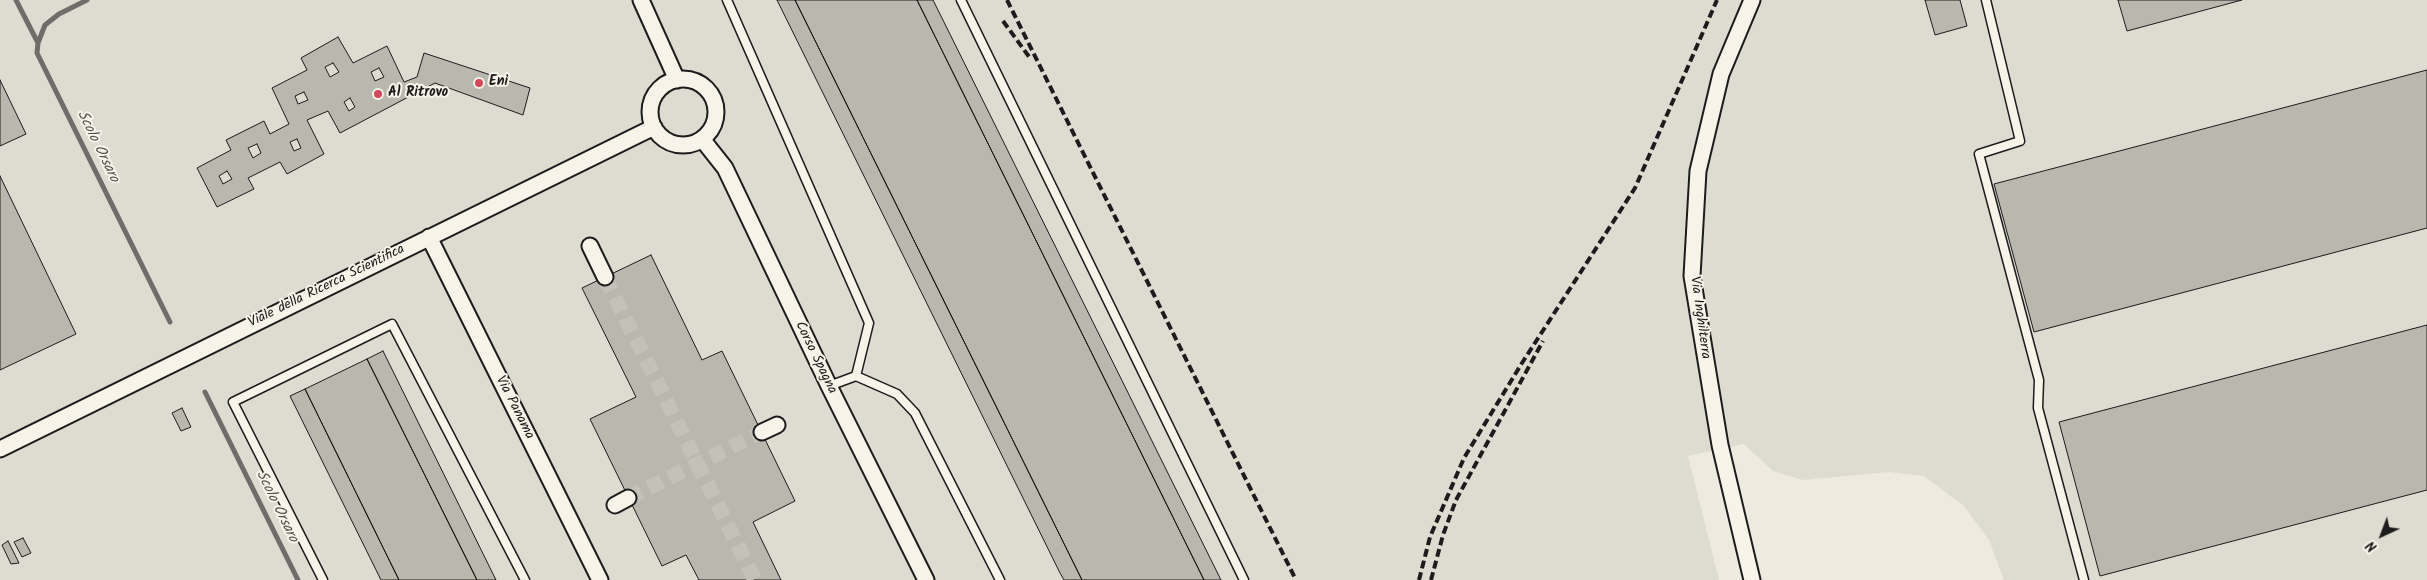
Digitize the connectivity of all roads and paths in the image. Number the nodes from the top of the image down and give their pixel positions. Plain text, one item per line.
1 (641, 0) edge
2 (727, 0) edge
3 (961, 0) edge
4 (1752, 0) edge
5 (1986, 0) edge
6 (677, 80) junction
7 (654, 127) junction
8 (702, 138) junction
9 (429, 236) junction
10 (590, 246) dead end
11 (605, 276) tunnel mouth
12 (856, 376) junction
13 (829, 386) junction
14 (777, 425) dead end
15 (762, 432) tunnel mouth
16 (0, 449) edge
17 (628, 498) tunnel mouth
18 (614, 505) dead end
19 (323, 580) edge
20 (525, 580) edge
21 (600, 580) edge
22 (926, 580) edge
23 (1000, 580) edge
24 (1244, 580) edge
25 (1752, 580) edge
26 (2084, 580) edge

1 - 6 street
2 - 12 lane
3 - 24 lane
4 - 25 street, Via Inghilterra
5 - 26 lane
6 - 7 street
6 - 8 street
7 - 8 street
7 - 9 street, Viale della Ricerca Scientifica
8 - 13 street, Corso Spagna
9 - 16 street, Viale della Ricerca Scientifica
9 - 21 street, Via Panama
10 - 11 street
12 - 13 lane
12 - 23 lane
13 - 22 street, Corso Spagna
14 - 15 street
17 - 18 street
19 - 20 lane

